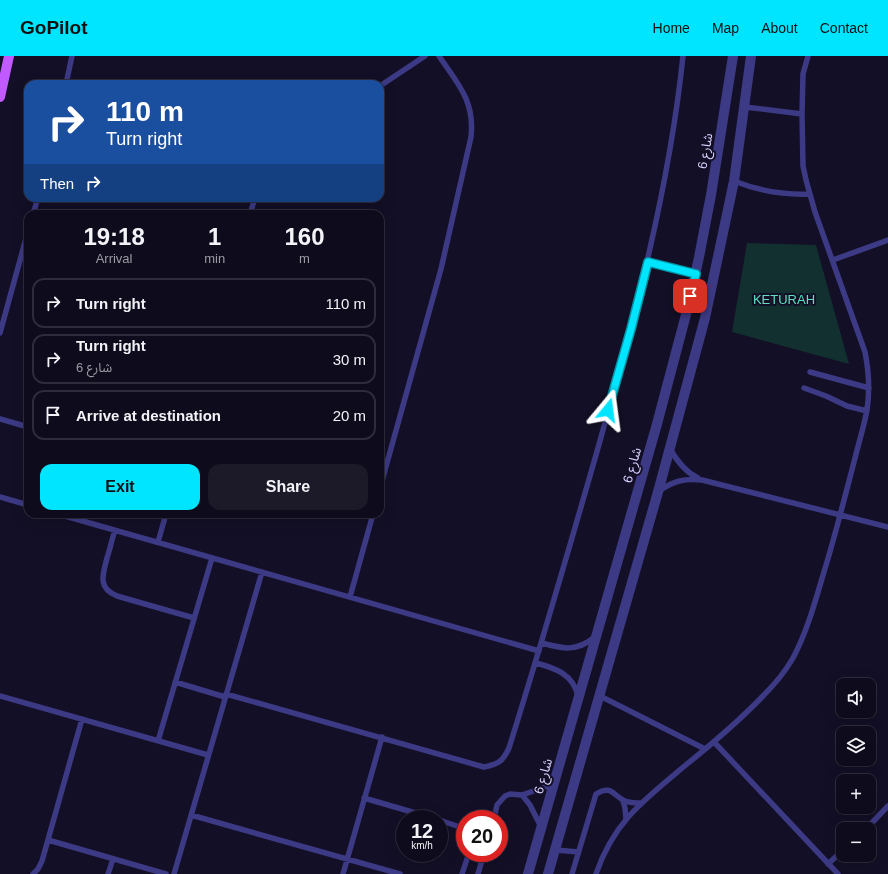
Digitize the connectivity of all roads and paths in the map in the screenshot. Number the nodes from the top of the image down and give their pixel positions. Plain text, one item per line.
1 (9, 56) edge
2 (72, 56) edge
3 (425, 56) edge
4 (439, 56) edge
5 (683, 56) edge
6 (733, 56) edge
7 (752, 56) edge
8 (808, 56) edge
9 (67, 80) edge
10 (384, 83) edge
11 (0, 97) edge
12 (745, 107) junction
13 (802, 114) junction
14 (734, 181) junction
15 (809, 194) junction
16 (888, 240) edge
17 (24, 246) edge
18 (833, 260) junction
19 (648, 262) junction
20 (696, 274) junction
21 (0, 333) edge
22 (810, 372) dead end
23 (804, 388) dead end
24 (869, 388) junction
25 (867, 411) junction
26 (0, 419) edge
27 (24, 426) edge
28 (670, 449) junction
29 (384, 473) edge
30 (702, 480) junction
31 (658, 492) junction
32 (0, 497) edge
33 (24, 504) edge
34 (841, 516) junction
35 (72, 518) edge
36 (165, 518) edge
37 (372, 518) edge
38 (888, 527) edge
39 (115, 530) junction
40 (158, 542) junction
41 (212, 558) junction
42 (262, 572) junction
43 (350, 597) junction
44 (194, 618) junction
45 (597, 636) junction
46 (542, 643) junction
47 (539, 651) junction
48 (536, 662) junction
49 (175, 682) junction
50 (0, 696) edge
51 (225, 696) junction
52 (600, 696) junction
53 (579, 698) junction
54 (82, 719) junction
55 (382, 737) junction
56 (158, 741) junction
57 (714, 742) junction
58 (705, 749) junction
59 (208, 755) junction
60 (554, 784) junction
61 (522, 795) junction
62 (364, 798) junction
63 (624, 801) junction
64 (641, 803) junction
65 (888, 806) edge
66 (405, 810) edge
67 (497, 810) edge
68 (191, 815) junction
69 (626, 819) junction
70 (873, 822) edge
71 (542, 828) junction
72 (48, 840) junction
73 (556, 850) junction
74 (578, 852) junction
75 (836, 857) edge
76 (113, 859) junction
77 (347, 859) junction
78 (466, 862) edge
79 (481, 862) edge
80 (828, 864) junction
81 (33, 874) edge
82 (108, 874) edge
83 (166, 874) edge
84 (174, 874) edge
85 (343, 874) edge
86 (400, 874) edge
87 (462, 874) edge
88 (478, 874) edge
89 (528, 874) edge
90 (548, 874) edge
91 (572, 874) edge
92 (596, 874) edge
93 (838, 874) edge

1 - 11 main road
2 - 9 lane
3 - 10 lane
4 - 29 lane
5 - 19 lane
6 - 20 street, شارع 6
7 - 12 street
8 - 13 lane
12 - 13 lane
12 - 14 street
13 - 15 lane
14 - 15 lane
14 - 28 street
15 - 18 lane
16 - 18 lane
17 - 21 lane
18 - 24 lane
19 - 20 lane
19 - 46 lane
20 - 45 street, شارع 6
22 - 24 lane
23 - 25 lane
24 - 25 lane
25 - 34 lane
26 - 27 lane
28 - 30 lane
28 - 31 street
30 - 31 lane
30 - 34 lane
31 - 52 street
32 - 33 lane
34 - 38 lane
34 - 57 lane
35 - 39 lane
36 - 40 lane
37 - 43 lane
39 - 40 lane
39 - 44 lane
40 - 41 lane
41 - 42 lane
41 - 44 lane
42 - 43 lane
42 - 51 lane
43 - 47 lane
44 - 49 lane
45 - 46 lane
45 - 53 street, شارع 6
46 - 47 lane
47 - 48 lane
48 - 53 lane
48 - 55 lane
49 - 51 lane
49 - 56 lane
50 - 54 lane
51 - 55 lane
51 - 59 lane
52 - 58 lane
52 - 73 street
53 - 60 street, شارع 6
54 - 56 lane
54 - 72 lane
55 - 62 lane
56 - 59 lane
57 - 58 lane
57 - 80 lane
58 - 64 lane
59 - 68 lane
60 - 61 lane
60 - 71 street, شارع 6
61 - 67 lane
61 - 71 lane
62 - 66 lane
62 - 77 lane
63 - 64 lane
63 - 69 lane
63 - 74 lane
64 - 69 lane
65 - 70 lane
68 - 77 lane
68 - 84 lane
69 - 92 lane
71 - 89 street, شارع 6
72 - 76 lane
72 - 81 lane
73 - 74 lane
73 - 90 street
74 - 91 lane
75 - 80 lane
76 - 82 lane
76 - 83 lane
77 - 85 lane
77 - 86 lane
78 - 87 lane
79 - 88 lane
80 - 93 lane

